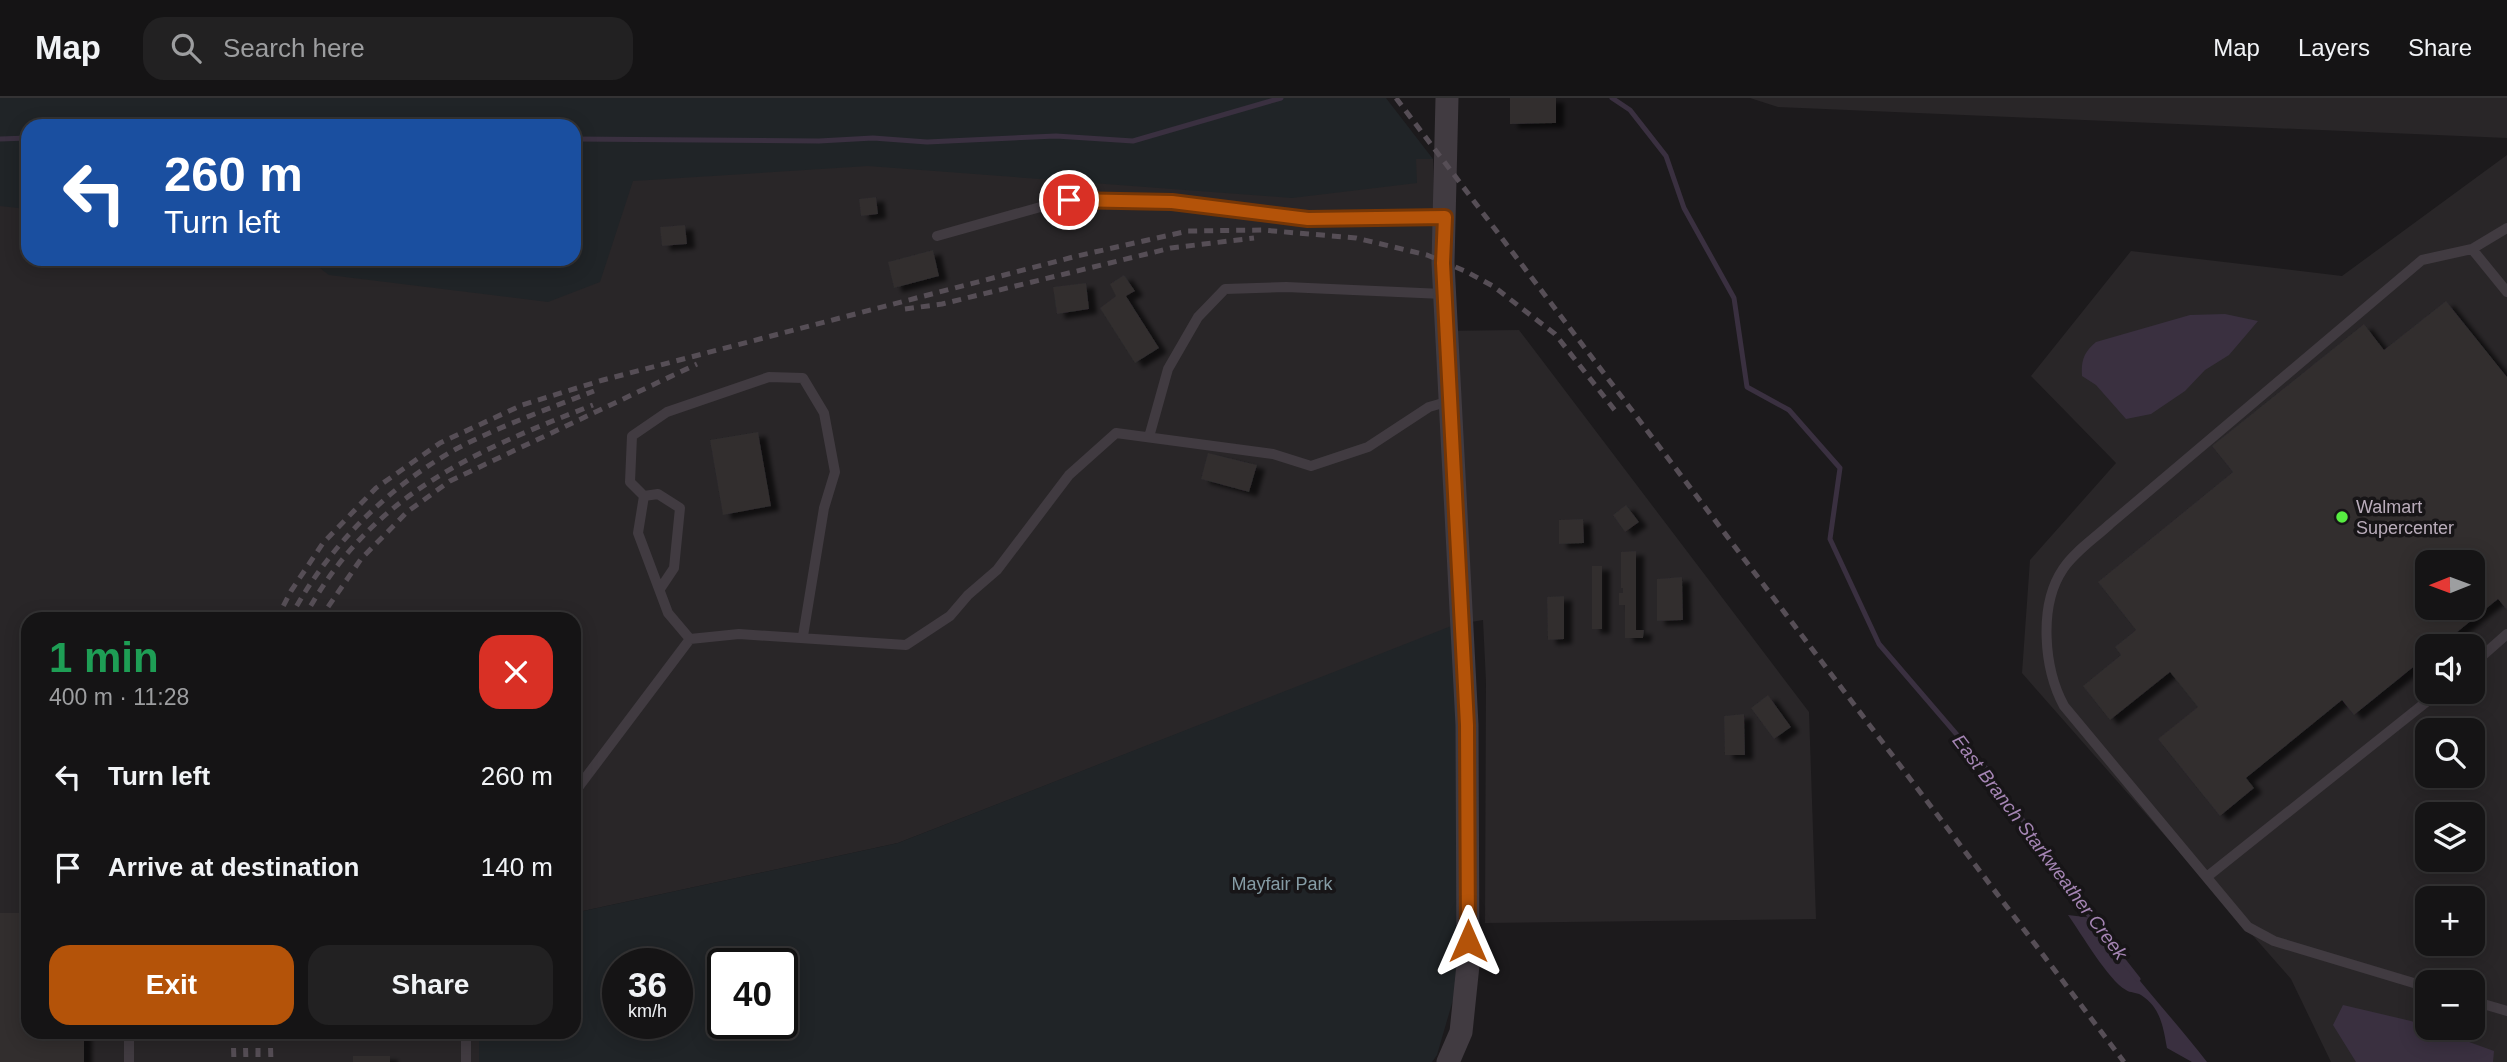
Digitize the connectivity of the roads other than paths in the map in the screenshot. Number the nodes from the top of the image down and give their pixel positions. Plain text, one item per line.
1 (1447, 98) edge
2 (1445, 217) junction
3 (2507, 228) edge
4 (937, 236) dead end
5 (2472, 249) junction
6 (2507, 292) edge
7 (1446, 294) junction
8 (1450, 401) junction
9 (1149, 437) junction
10 (644, 496) junction
11 (660, 589) junction
12 (2507, 634) edge
13 (803, 636) junction
14 (691, 639) junction
15 (2485, 653) edge
16 (2424, 704) edge
17 (581, 784) edge
18 (2208, 876) junction
19 (2415, 984) edge
20 (2485, 1005) edge
21 (2507, 1012) edge
22 (129, 1039) edge
23 (466, 1039) edge
24 (129, 1062) edge
25 (466, 1062) edge
26 (1448, 1062) edge

1 - 2 street
2 - 4 lane
2 - 7 street
3 - 5 lane
5 - 6 lane
5 - 18 lane
7 - 8 street
7 - 9 lane
8 - 9 lane
8 - 26 street
9 - 13 lane
10 - 11 lane
10 - 11 lane
10 - 13 lane
11 - 14 lane
12 - 15 lane
13 - 14 lane
14 - 17 lane
16 - 18 lane
18 - 19 lane
20 - 21 lane
22 - 24 lane
23 - 25 lane

